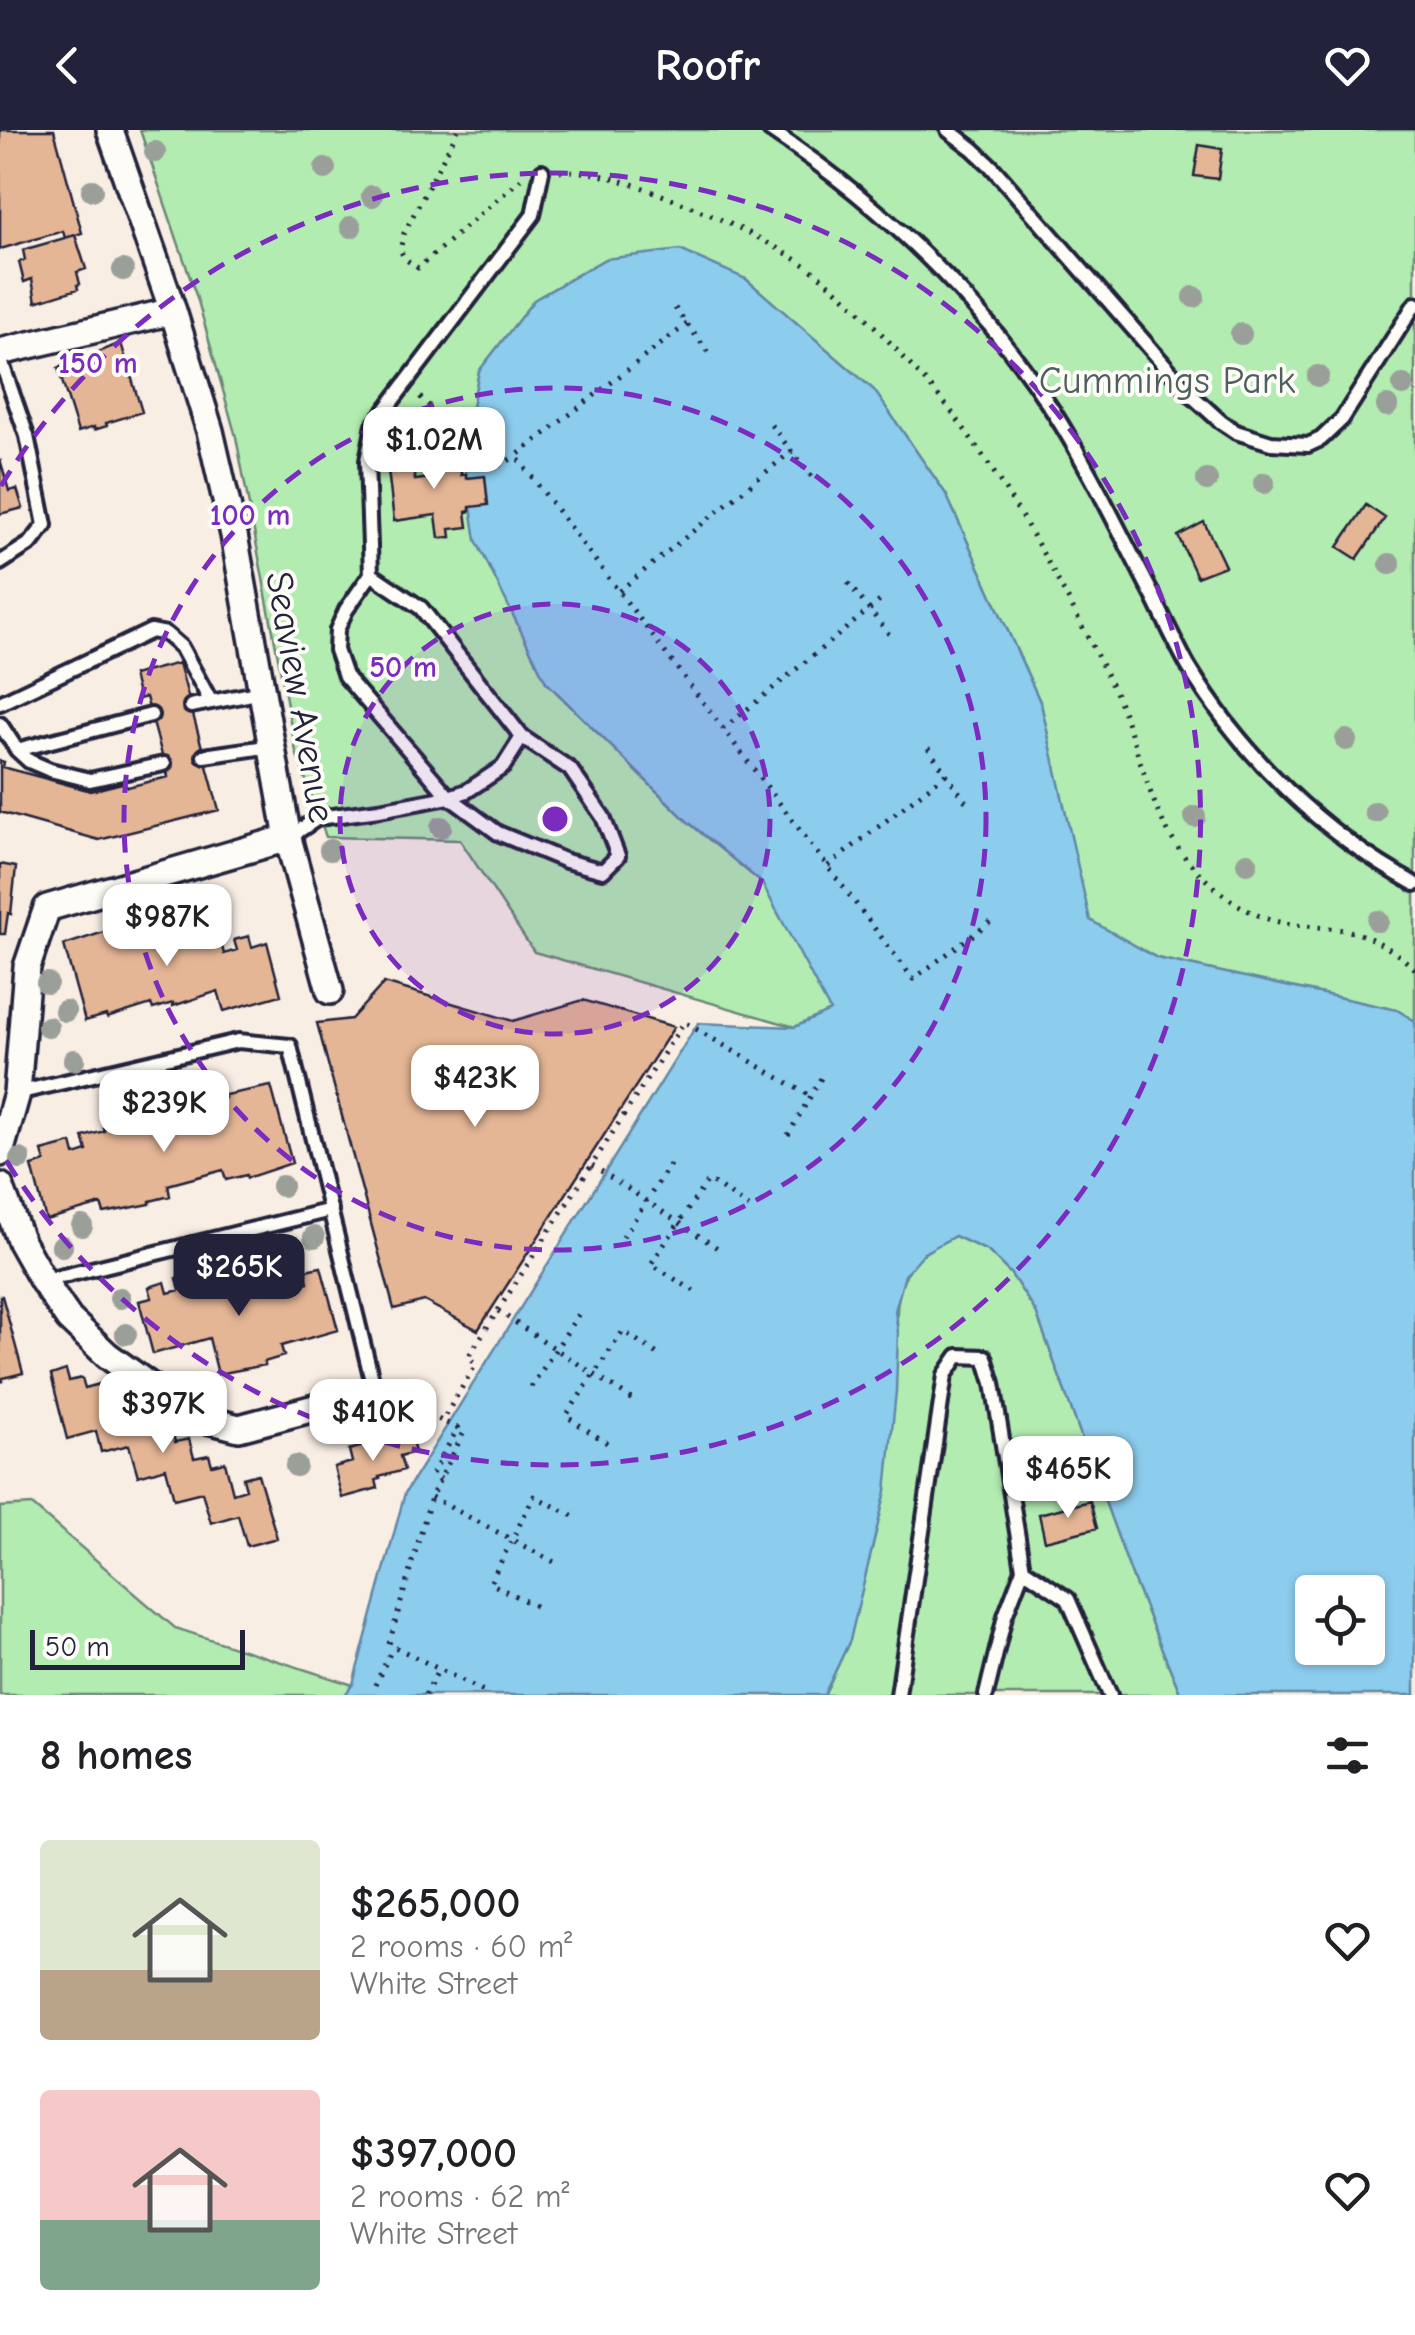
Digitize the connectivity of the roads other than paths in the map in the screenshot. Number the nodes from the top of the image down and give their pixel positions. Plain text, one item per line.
1 (110, 130) edge
2 (770, 130) edge
3 (948, 130) edge
4 (542, 171) road end
5 (1415, 304) edge
6 (173, 310) junction
7 (0, 355) edge
8 (7, 404) edge
9 (0, 563) edge
10 (371, 574) junction
11 (262, 692) junction
12 (0, 702) edge
13 (211, 702) junction
14 (191, 706) dead end
15 (151, 715) dead end
16 (0, 724) edge
17 (522, 737) junction
18 (272, 746) junction
19 (17, 750) junction
20 (204, 756) dead end
21 (164, 764) dead end
22 (448, 797) junction
23 (288, 838) junction
24 (1415, 884) edge
25 (330, 991) dead end
26 (17, 1093) junction
27 (0, 1153) edge
28 (0, 1187) edge
29 (331, 1210) junction
30 (43, 1281) junction
31 (376, 1392) joint
32 (1024, 1570) junction
33 (898, 1695) edge
34 (986, 1695) edge
35 (1110, 1695) edge

1 - 6 street, Seaview Avenue
2 - 24 lane
3 - 5 lane
4 - 10 lane
6 - 7 street
6 - 11 street, Seaview Avenue
7 - 8 lane
8 - 9 lane
10 - 17 lane
10 - 22 lane
11 - 13 lane
11 - 18 street, Seaview Avenue
12 - 13 lane
13 - 14 lane
15 - 19 lane
16 - 19 lane
17 - 22 lane
17 - 22 lane
18 - 20 lane
18 - 23 street, Seaview Avenue
19 - 21 lane
22 - 23 lane
23 - 25 street, Seaview Avenue
23 - 26 street
26 - 27 street
26 - 29 lane
28 - 30 street
29 - 30 lane
29 - 31 lane
30 - 31 street
32 - 33 lane
32 - 34 lane
32 - 35 lane

